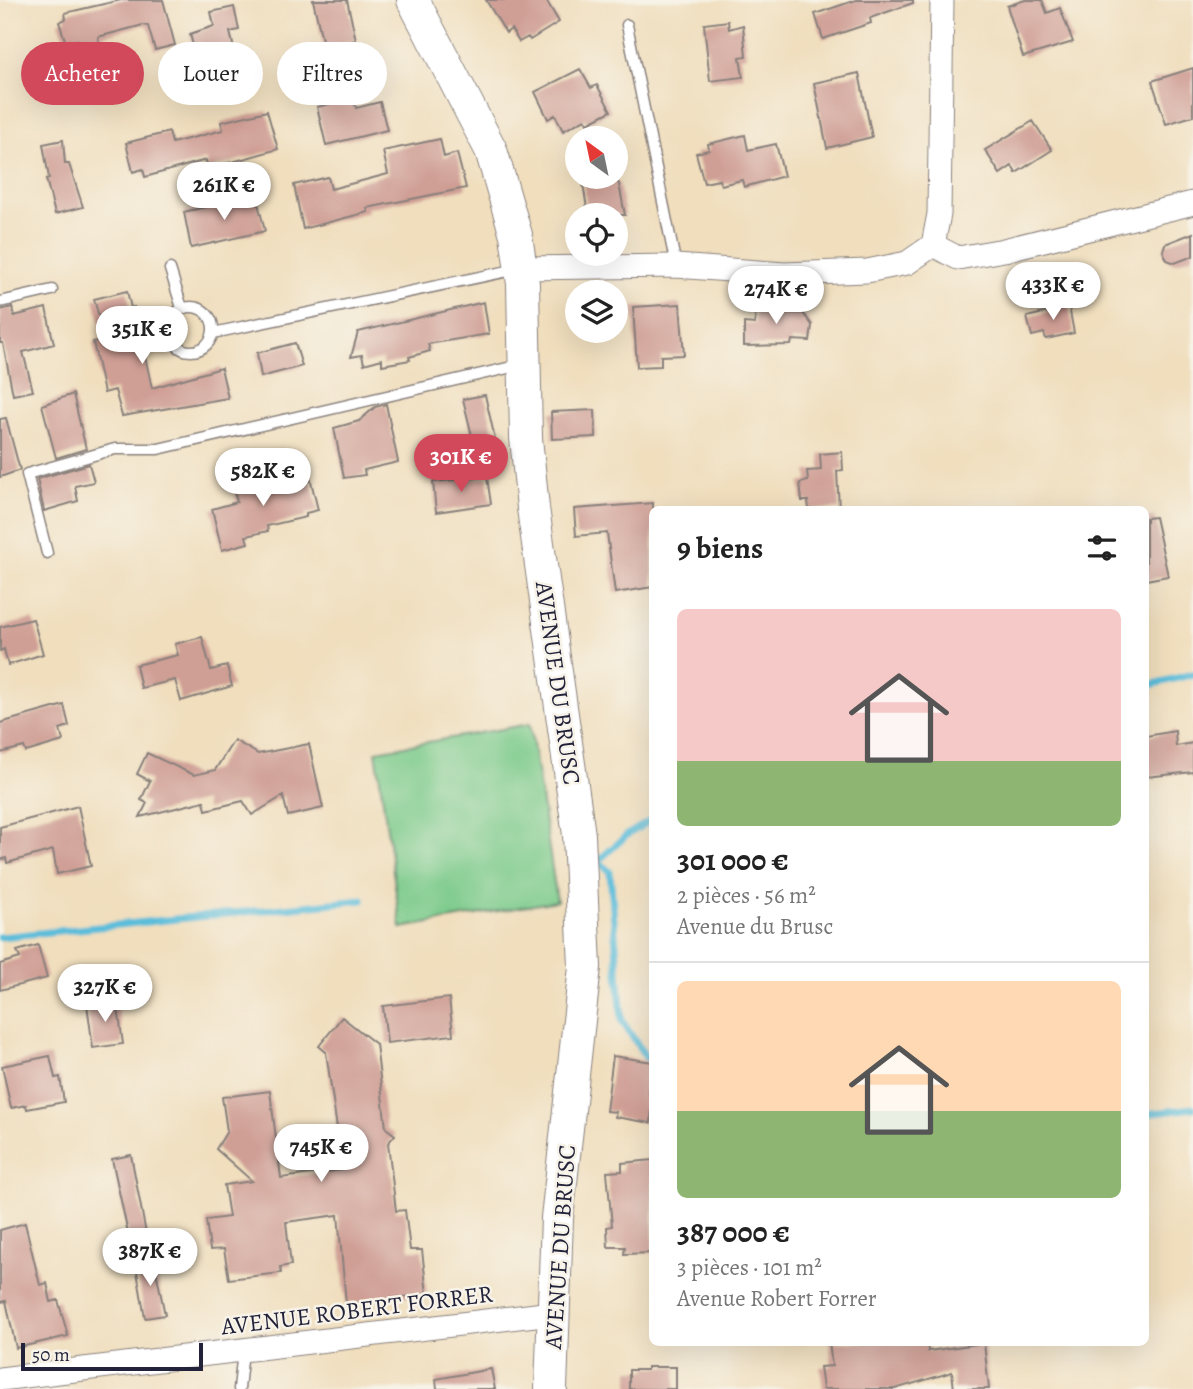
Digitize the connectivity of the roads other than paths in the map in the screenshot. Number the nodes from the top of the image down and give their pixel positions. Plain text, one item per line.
1 (413, 0) edge
2 (942, 0) edge
3 (627, 25) dead end
4 (1193, 203) edge
5 (933, 245) junction
6 (676, 266) junction
7 (521, 268) junction
8 (170, 269) dead end
9 (52, 290) dead end
10 (0, 302) edge
11 (182, 308) junction
12 (213, 333) junction
13 (524, 364) junction
14 (47, 553) dead end
15 (552, 1313) junction
16 (243, 1349) junction
17 (0, 1379) edge
18 (239, 1389) edge
19 (551, 1389) edge

1 - 7 street, AVENUE DU BRUSC
2 - 5 street
3 - 6 lane
4 - 5 street
5 - 6 street
6 - 7 street
7 - 12 lane
7 - 13 street, AVENUE DU BRUSC
8 - 11 lane
9 - 10 lane
11 - 12 lane
11 - 12 lane
13 - 14 lane
13 - 15 street, AVENUE DU BRUSC
15 - 16 street, AVENUE ROBERT FORRER
15 - 19 street, AVENUE DU BRUSC
16 - 17 street, AVENUE ROBERT FORRER
16 - 18 lane

